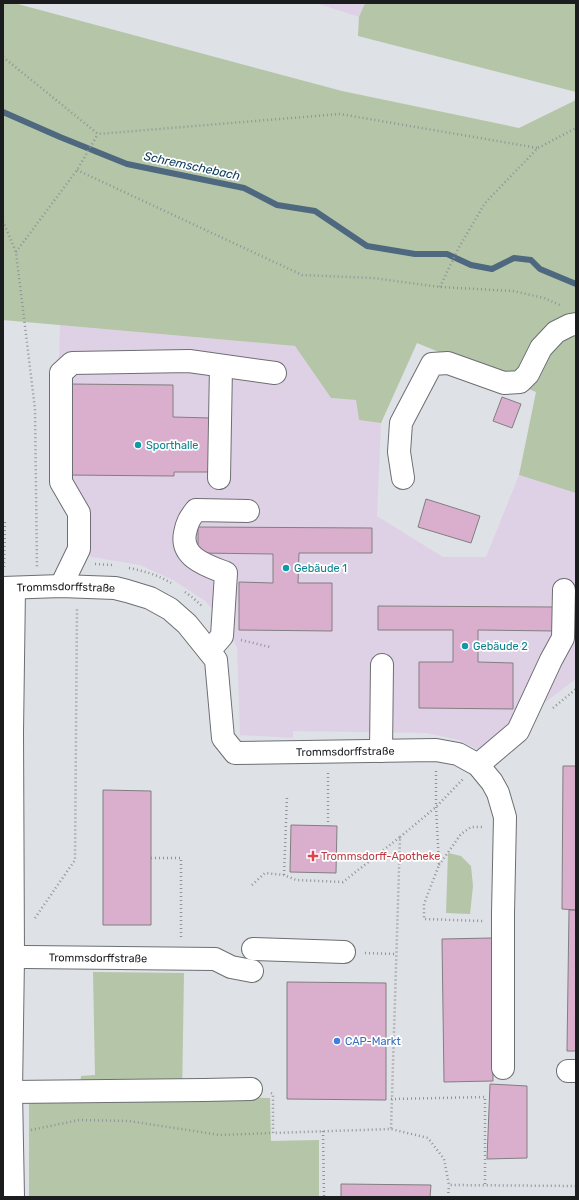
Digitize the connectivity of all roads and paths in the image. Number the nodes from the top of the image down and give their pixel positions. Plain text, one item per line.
1 (3, 57) edge
2 (576, 128) edge
3 (98, 134) junction
4 (538, 148) junction
5 (77, 170) junction
6 (3, 221) edge
7 (16, 252) junction
8 (440, 287) junction
9 (570, 316) edge
10 (221, 366) junction
11 (275, 373) dead end
12 (219, 478) dead end
13 (403, 478) dead end
14 (248, 511) dead end
15 (3, 520) edge
16 (38, 587) junction
17 (69, 587) junction
18 (7, 588) edge
19 (564, 590) dead end
20 (215, 644) junction
21 (270, 647) dead end
22 (382, 665) dead end
23 (8, 711) edge
24 (436, 750) junction
25 (381, 751) junction
26 (328, 752) junction
27 (478, 764) junction
28 (287, 796) dead end
29 (436, 806) junction
30 (328, 826) dead end
31 (505, 828) junction
32 (400, 837) junction
33 (151, 858) dead end
34 (439, 865) junction
35 (284, 874) junction
36 (252, 885) dead end
37 (503, 921) junction
38 (31, 923) dead end
39 (253, 950) dead end
40 (344, 952) joint
41 (396, 954) junction
42 (13, 958) junction
43 (181, 958) junction
44 (252, 971) dead end
45 (7, 1052) edge
46 (503, 1068) dead end
47 (251, 1089) joint
48 (10, 1092) junction
49 (392, 1099) junction
50 (391, 1129) junction
51 (323, 1131) junction
52 (273, 1133) junction
53 (11, 1135) junction
54 (449, 1185) junction
55 (485, 1185) junction
56 (576, 1186) edge
57 (10, 1188) edge
58 (324, 1197) edge
59 (448, 1197) edge

1 - 3 path
2 - 4 path
3 - 4 path
3 - 5 path
4 - 8 path
5 - 7 path
5 - 8 path
6 - 7 path
7 - 16 path
8 - 9 path
9 - 13 street
10 - 11 street
10 - 12 street
10 - 17 street
14 - 20 street
15 - 18 path
16 - 17 street, Trommsdorffstraße
16 - 18 street, Trommsdorffstraße
17 - 20 street, Trommsdorffstraße
17 - 38 path
18 - 23 street
19 - 27 street
20 - 21 path
20 - 26 street, Trommsdorffstraße
22 - 25 street
23 - 42 street
24 - 25 street, Trommsdorffstraße
24 - 27 street, Trommsdorffstraße
24 - 29 path
25 - 26 street, Trommsdorffstraße
26 - 30 path
27 - 29 path
27 - 31 street, Trommsdorffstraße
28 - 35 path
29 - 32 path
29 - 34 path
31 - 34 path
31 - 37 street, Trommsdorffstraße
32 - 35 path
32 - 41 path
33 - 43 path
34 - 37 path
35 - 36 path
37 - 46 street, Trommsdorffstraße
39 - 40 street
40 - 41 path
41 - 49 path
42 - 43 street, Trommsdorffstraße
42 - 45 street
43 - 44 street, Trommsdorffstraße
45 - 48 street
47 - 48 street
47 - 52 path
48 - 53 street
49 - 50 path
49 - 55 path
50 - 51 path
50 - 54 path
51 - 52 path
51 - 58 path
52 - 53 path
53 - 57 street
54 - 55 path
54 - 59 path
55 - 56 path

